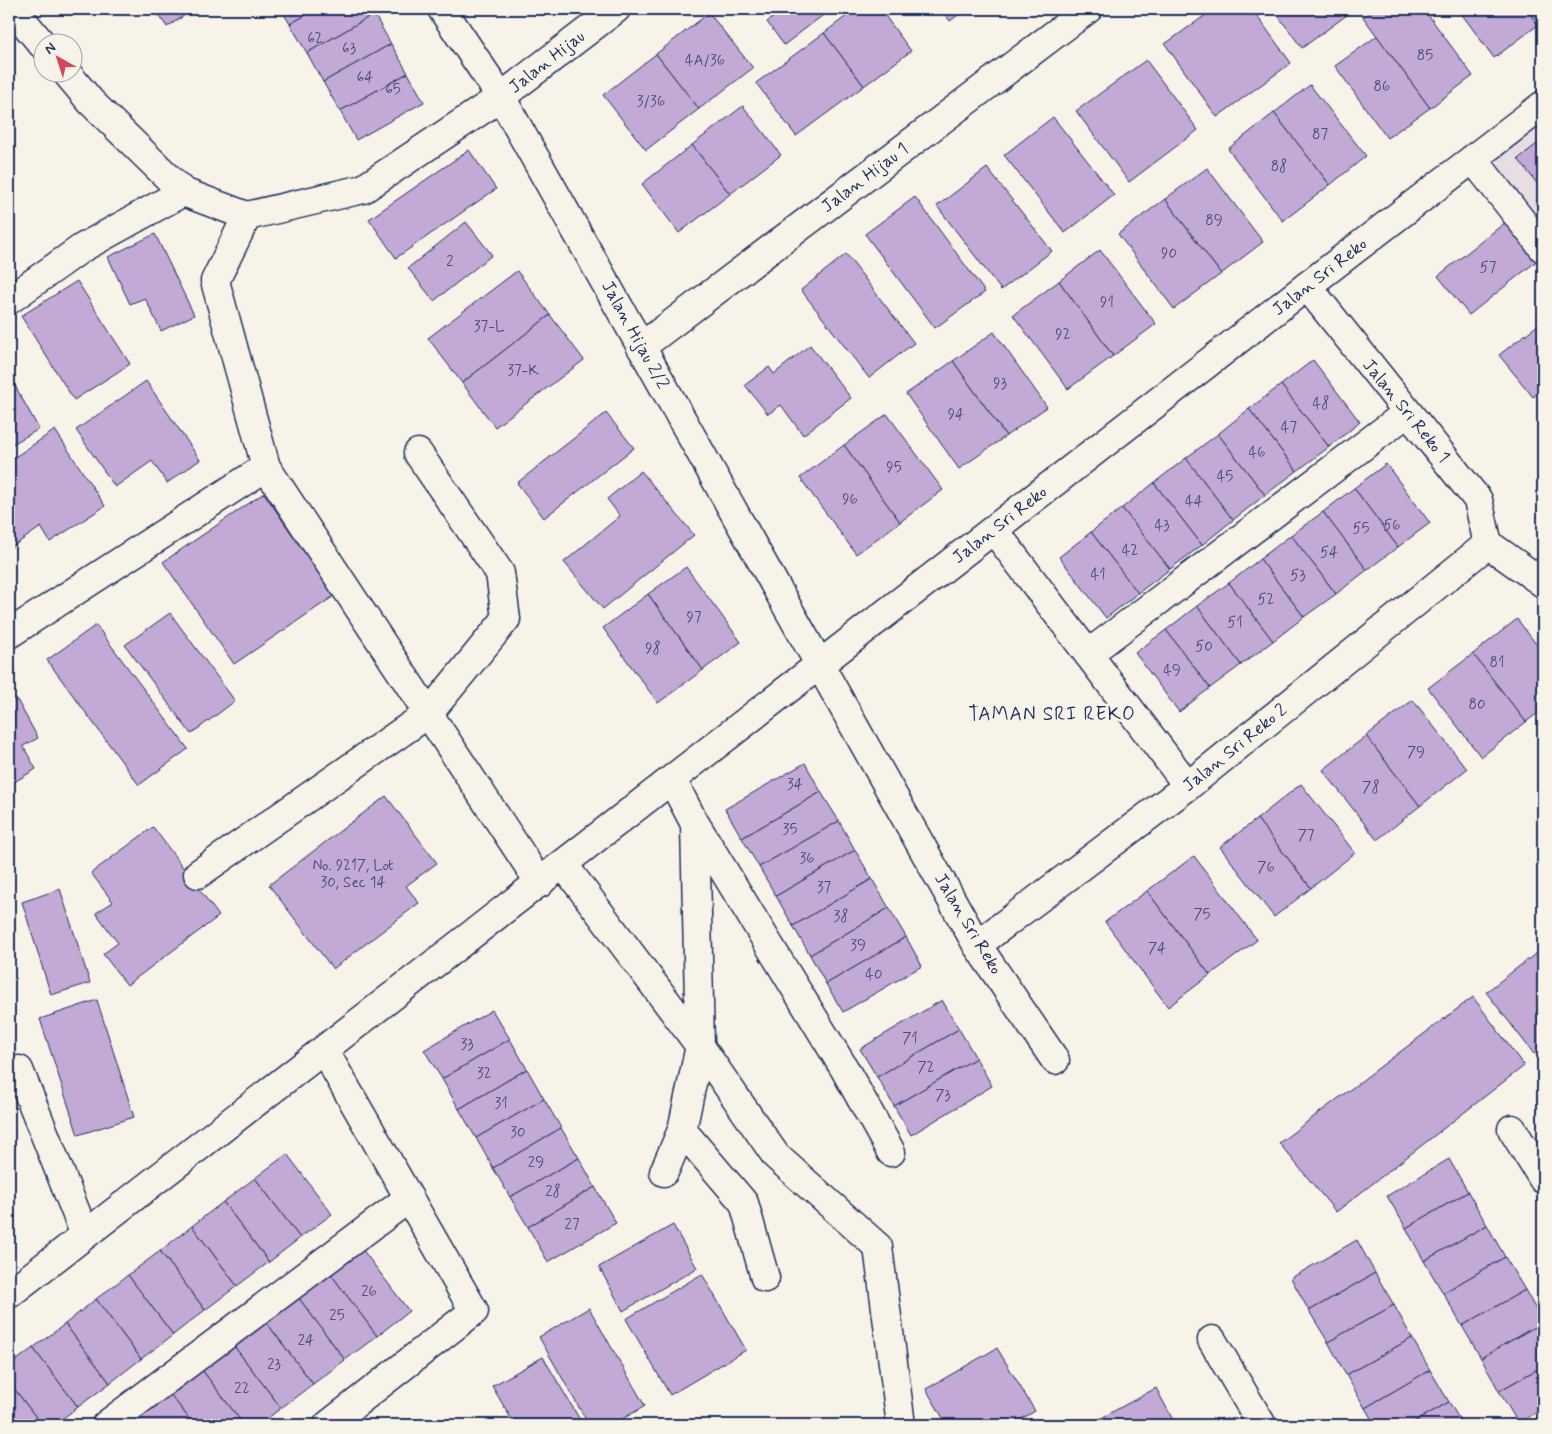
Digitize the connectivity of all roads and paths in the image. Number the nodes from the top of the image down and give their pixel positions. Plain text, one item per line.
1 (13, 9) edge
2 (442, 9) edge
3 (616, 9) edge
4 (1088, 9) edge
5 (32, 32) edge
6 (74, 82) edge
7 (502, 97) junction
8 (1543, 105) edge
9 (1473, 159) junction
10 (183, 192) junction
11 (247, 216) junction
12 (1543, 248) edge
13 (1307, 286) junction
14 (9, 300) edge
15 (641, 347) junction
16 (1407, 412) junction
17 (418, 453) dead end
18 (266, 467) junction
19 (994, 530) junction
20 (1488, 544) junction
21 (1543, 583) edge
22 (9, 634) edge
23 (1088, 654) junction
24 (821, 665) junction
25 (428, 713) junction
26 (672, 780) junction
27 (1188, 786) junction
28 (695, 824) junction
29 (563, 864) junction
30 (198, 874) dead end
31 (540, 883) junction
32 (977, 944) junction
33 (700, 1046) junction
34 (324, 1050) junction
35 (1055, 1060) dead end
36 (19, 1070) dead end
37 (1512, 1129) dead end
38 (682, 1130) junction
39 (892, 1152) dead end
40 (664, 1172) dead end
41 (1543, 1179) edge
42 (409, 1198) junction
43 (85, 1236) junction
44 (764, 1278) dead end
45 (9, 1294) edge
46 (1212, 1340) dead end
47 (106, 1425) edge
48 (328, 1425) edge
49 (901, 1425) edge
50 (1262, 1425) edge

1 - 5 street
2 - 7 street, Jalan Hijau 2/2
3 - 7 street, Jalan Hijau
4 - 15 street, Jalan Hijau 1
6 - 10 street
7 - 11 street, Jalan Hijau
7 - 15 street, Jalan Hijau 2/2
8 - 9 street, Jalan Sri Reko
9 - 12 street
9 - 13 street, Jalan Sri Reko
10 - 11 street
10 - 14 street
11 - 18 street
13 - 16 street, Jalan Sri Reko 1
13 - 19 street, Jalan Sri Reko
15 - 24 street, Jalan Hijau 2/2
16 - 20 street, Jalan Sri Reko 1
16 - 23 street
17 - 25 street
18 - 22 street
18 - 25 street
19 - 23 street
19 - 24 street, Jalan Sri Reko
20 - 21 street
20 - 27 street, Jalan Sri Reko 2
23 - 27 street
24 - 26 street
24 - 32 street, Jalan Sri Reko
25 - 30 street
25 - 31 street
26 - 28 street
26 - 29 street
27 - 32 street, Jalan Sri Reko 2
28 - 33 street
28 - 39 street
29 - 31 street
29 - 33 street
31 - 34 street
32 - 35 street, Jalan Sri Reko
33 - 38 street
33 - 49 street
34 - 42 street
34 - 43 street
36 - 43 street
37 - 41 street
38 - 40 street
38 - 44 street
42 - 47 street
42 - 48 street
43 - 45 street
46 - 50 street

